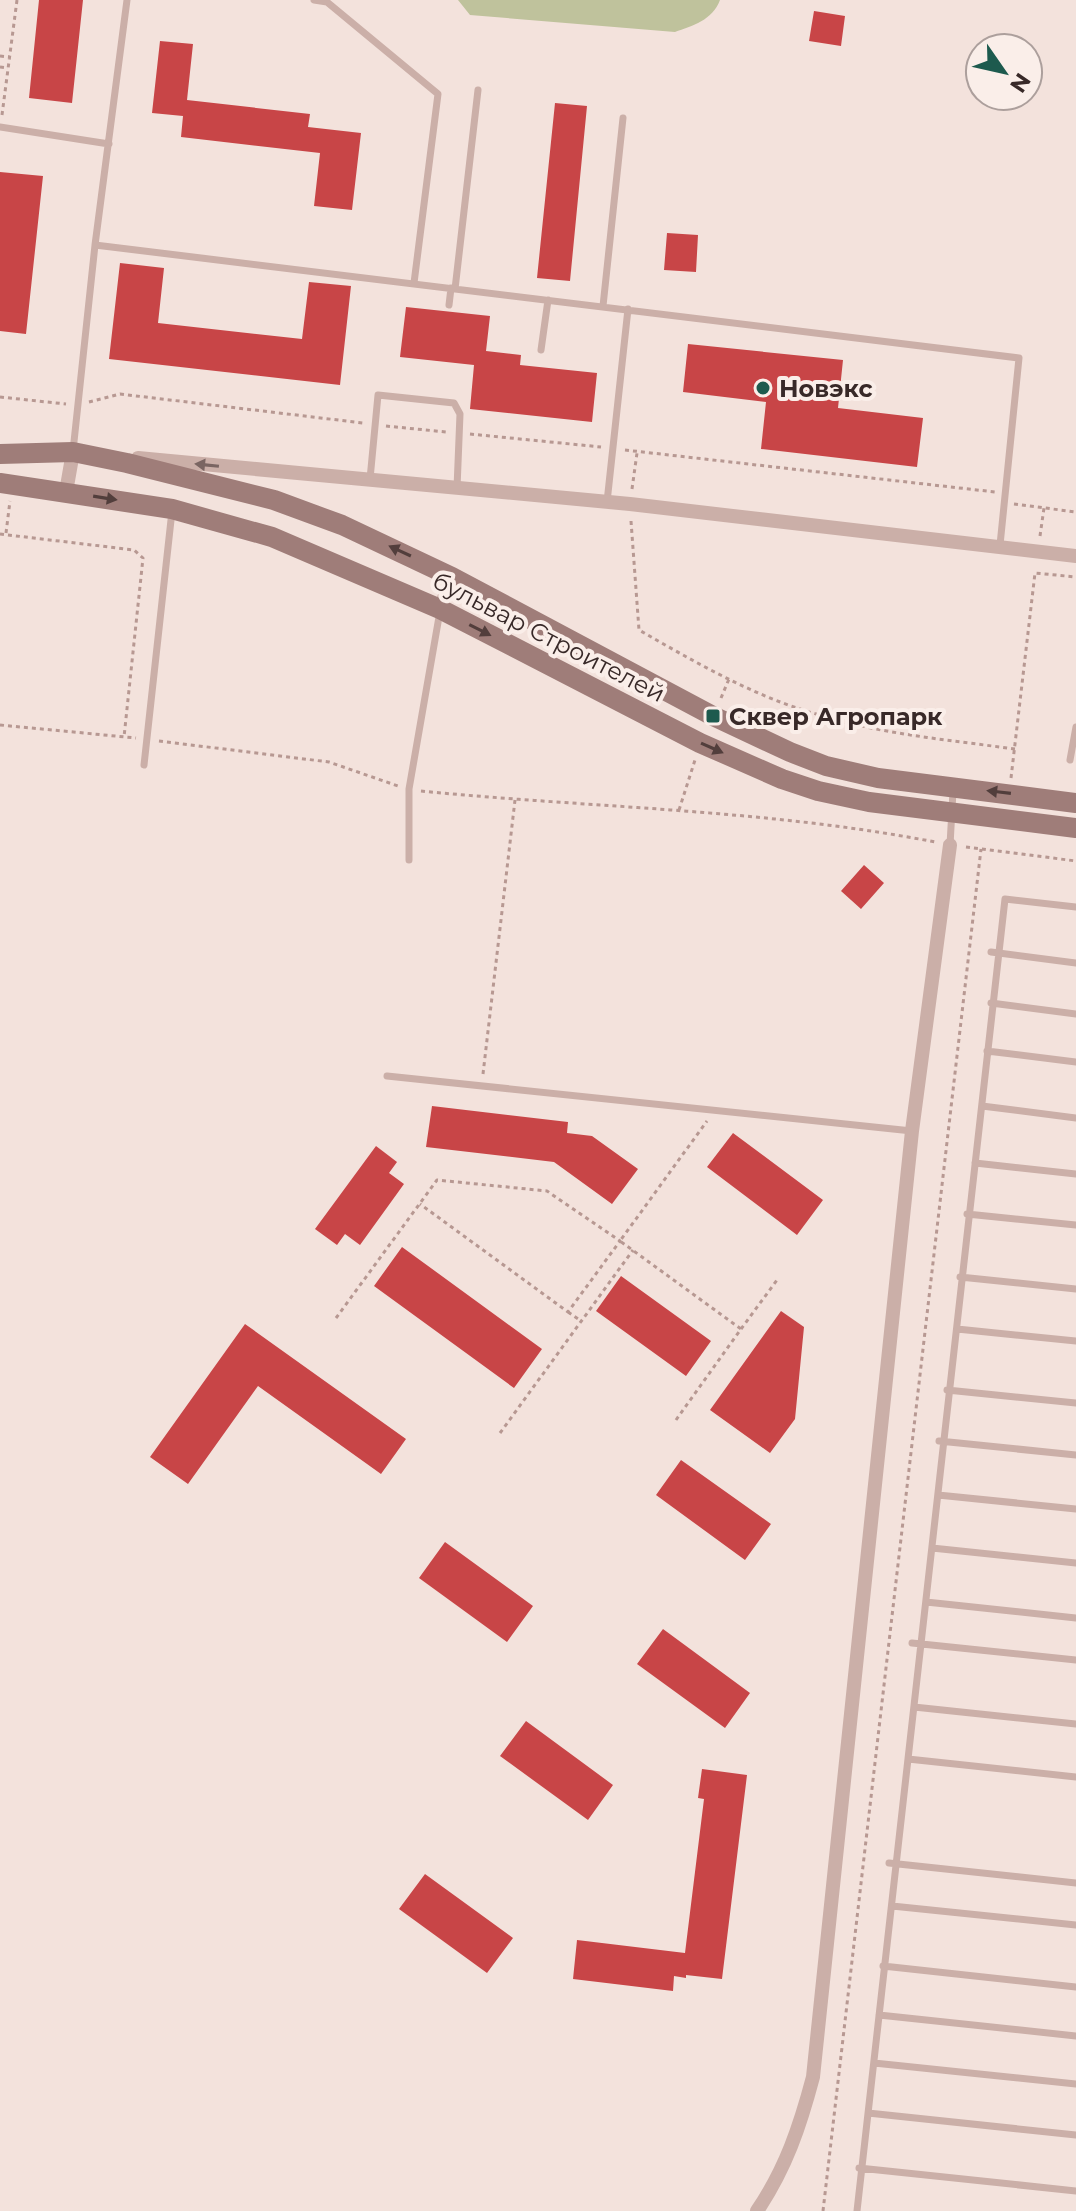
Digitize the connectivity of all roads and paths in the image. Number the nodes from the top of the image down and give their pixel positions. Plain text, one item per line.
1 (17, 0) edge
2 (127, 0) edge
3 (314, 0) edge
4 (0, 56) edge
5 (10, 57) junction
6 (0, 67) edge
7 (8, 68) junction
8 (478, 90) dead end
9 (623, 118) dead end
10 (0, 127) edge
11 (109, 144) junction
12 (95, 245) junction
13 (414, 283) junction
14 (453, 289) junction
15 (548, 300) junction
16 (449, 305) dead end
17 (603, 306) junction
18 (628, 309) junction
19 (541, 350) dead end
20 (0, 397) edge
21 (78, 405) junction
22 (375, 424) junction
23 (460, 433) junction
24 (614, 448) junction
25 (73, 452) junction
26 (637, 452) junction
27 (0, 454) edge
28 (284, 474) junction
29 (370, 479) junction
30 (0, 483) edge
31 (457, 488) junction
32 (66, 492) junction
33 (1007, 493) junction
34 (274, 500) junction
35 (10, 501) dead end
36 (607, 502) junction
37 (1006, 503) junction
38 (630, 504) junction
39 (1044, 508) junction
40 (172, 509) junction
41 (1076, 512) edge
42 (3, 534) edge
43 (1000, 545) junction
44 (1038, 550) junction
45 (1076, 556) edge
46 (452, 577) junction
47 (1076, 577) edge
48 (440, 609) junction
49 (0, 725) edge
50 (1076, 727) edge
51 (124, 737) junction
52 (146, 740) junction
53 (1015, 749) junction
54 (1070, 760) dead end
55 (144, 765) dead end
56 (954, 787) junction
57 (409, 789) junction
58 (1009, 794) junction
59 (515, 800) junction
60 (1072, 801) edge
61 (952, 813) junction
62 (1007, 819) junction
63 (1076, 828) edge
64 (950, 845) junction
65 (981, 849) junction
66 (409, 860) dead end
67 (1076, 861) edge
68 (1076, 907) edge
69 (995, 953) junction
70 (1076, 963) edge
71 (992, 1004) junction
72 (1076, 1014) edge
73 (986, 1051) junction
74 (1076, 1062) edge
75 (387, 1076) dead end
76 (479, 1084) junction
77 (982, 1106) junction
78 (714, 1111) junction
79 (1076, 1118) edge
80 (912, 1131) junction
81 (975, 1163) junction
82 (1076, 1174) edge
83 (420, 1204) junction
84 (967, 1214) junction
85 (1076, 1225) edge
86 (620, 1241) junction
87 (633, 1250) junction
88 (961, 1277) junction
89 (777, 1280) dead end
90 (1076, 1289) edge
91 (568, 1312) junction
92 (336, 1318) dead end
93 (581, 1321) junction
94 (741, 1329) junction
95 (957, 1329) junction
96 (1076, 1341) edge
97 (947, 1390) junction
98 (1076, 1403) edge
99 (676, 1420) dead end
100 (500, 1433) dead end
101 (941, 1441) junction
102 (1076, 1455) edge
103 (938, 1495) junction
104 (1076, 1509) edge
105 (932, 1548) junction
106 (1076, 1563) edge
107 (926, 1602) junction
108 (1076, 1618) edge
109 (912, 1643) dead end
110 (921, 1644) junction
111 (1076, 1660) edge
112 (914, 1707) junction
113 (1076, 1724) edge
114 (908, 1759) junction
115 (1076, 1777) edge
116 (892, 1863) junction
117 (1076, 1883) edge
118 (892, 1906) junction
119 (1076, 1925) edge
120 (884, 1966) junction
121 (1076, 1987) edge
122 (879, 2015) junction
123 (1076, 2036) edge
124 (874, 2063) junction
125 (1076, 2084) edge
126 (868, 2113) junction
127 (1076, 2135) edge
128 (860, 2168) junction
129 (1076, 2191) edge
130 (757, 2211) edge
131 (823, 2211) edge
132 (857, 2211) edge

1 - 5 path
2 - 11 lane
3 - 13 lane
4 - 5 path
5 - 7 path
6 - 7 path
7 - 10 path
8 - 14 lane
9 - 17 lane
10 - 11 lane
11 - 12 lane
12 - 13 lane
12 - 21 lane
13 - 14 lane
14 - 15 lane
14 - 16 lane
15 - 17 lane
15 - 19 lane
17 - 18 lane
18 - 24 lane
18 - 33 lane
20 - 21 path
21 - 22 path
21 - 25 lane
22 - 23 path
22 - 23 lane
22 - 29 lane
23 - 24 path
23 - 31 lane
24 - 26 path
24 - 36 lane
25 - 27 main road, бульвар Строителей
28 -> 25 street, бульвар Строителей
25 - 32 street
25 - 34 main road, бульвар Строителей
26 - 33 path
26 - 38 path
28 - 29 street, бульвар Строителей
28 - 34 street
29 - 31 street, бульвар Строителей
30 - 32 main road, бульвар Строителей
31 - 36 street, бульвар Строителей
32 -> 40 main road, бульвар Строителей
33 - 37 lane
46 -> 34 main road, бульвар Строителей
35 - 42 path
36 - 38 street, бульвар Строителей
37 - 39 path
37 - 43 lane
38 - 43 street, бульвар Строителей
38 - 53 path
39 - 41 path
39 - 44 path
40 - 48 main road, бульвар Строителей
40 - 52 lane
42 - 51 path
43 - 44 street, бульвар Строителей
44 - 45 street, бульвар Строителей
46 - 48 street
46 - 56 main road, бульвар Строителей
47 - 53 path
48 - 57 lane
48 -> 61 main road, бульвар Строителей
49 - 51 path
50 - 54 lane
51 - 52 path
52 - 55 lane
52 - 57 path
53 - 58 path
58 -> 56 main road, бульвар Строителей
56 - 61 lane
57 - 59 path
57 - 66 lane
58 - 60 main road, бульвар Строителей
59 - 64 path
59 - 76 path
60 - 62 lane
61 - 62 main road, бульвар Строителей
61 - 64 lane
62 - 63 main road, бульвар Строителей
64 - 65 path
64 - 80 street
65 - 67 path
65 - 131 path
68 - 69 lane
69 - 70 lane
69 - 71 lane
71 - 72 lane
71 - 73 lane
73 - 74 lane
73 - 77 lane
75 - 76 lane
76 - 78 lane
77 - 79 lane
77 - 81 lane
78 - 80 lane
78 - 86 path
80 - 130 street
81 - 82 lane
81 - 84 lane
83 - 86 path
83 - 91 path
83 - 92 path
84 - 85 lane
84 - 88 lane
86 - 87 path
86 - 91 path
87 - 93 path
87 - 94 path
88 - 90 lane
88 - 95 lane
89 - 94 path
91 - 93 path
93 - 100 path
94 - 99 path
95 - 96 lane
95 - 97 lane
97 - 98 lane
97 - 101 lane
101 - 102 lane
101 - 103 lane
103 - 104 lane
103 - 105 lane
105 - 106 lane
105 - 107 lane
107 - 108 lane
107 - 110 lane
109 - 110 lane
110 - 111 lane
110 - 112 lane
112 - 113 lane
112 - 114 lane
114 - 115 lane
114 - 116 lane
116 - 117 lane
116 - 118 lane
118 - 119 lane
118 - 120 lane
120 - 121 lane
120 - 122 lane
122 - 123 lane
122 - 124 lane
124 - 125 lane
124 - 126 lane
126 - 127 lane
126 - 128 lane
128 - 129 lane
128 - 132 lane

